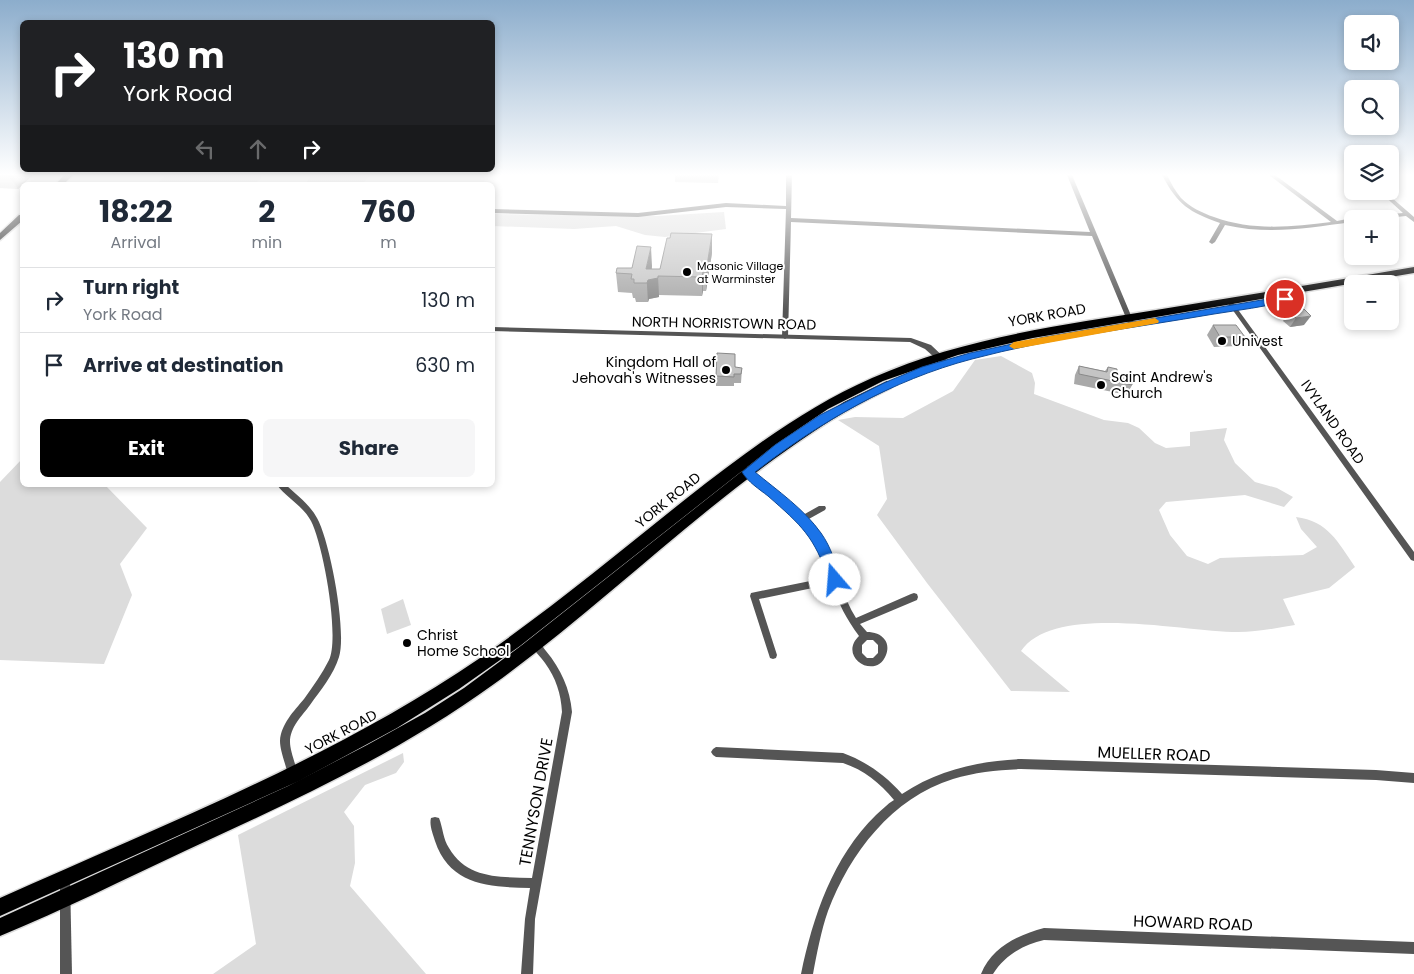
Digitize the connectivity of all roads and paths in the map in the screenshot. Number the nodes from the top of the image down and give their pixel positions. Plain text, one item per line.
1 (789, 220) edge
2 (799, 220) edge
3 (1087, 220) edge
4 (1217, 220) edge
5 (20, 221) edge
6 (1344, 221) edge
7 (1336, 222) joint
8 (1223, 223) junction
9 (1093, 234) junction
10 (0, 238) edge
11 (1212, 242) dead end
12 (1414, 270) edge
13 (1414, 278) edge
14 (1399, 281) edge
15 (1344, 289) edge
16 (1232, 304) junction
17 (1130, 321) junction
18 (495, 329) edge
19 (785, 337) junction
20 (942, 360) junction
21 (743, 468) junction
22 (283, 487) edge
23 (822, 508) dead end
24 (802, 519) junction
25 (1414, 558) edge
26 (835, 580) junction
27 (914, 597) dead end
28 (854, 623) junction
29 (865, 636) dead end
30 (535, 644) junction
31 (773, 655) dead end
32 (716, 752) dead end
33 (293, 775) junction
34 (1414, 778) edge
35 (901, 801) junction
36 (435, 822) dead end
37 (65, 878) junction
38 (536, 883) junction
39 (64, 897) junction
40 (0, 907) edge
41 (0, 927) edge
42 (1414, 948) edge
43 (66, 974) edge
44 (527, 974) edge
45 (807, 974) edge
46 (987, 974) edge

1 - 19 street
2 - 9 street
3 - 9 street
4 - 8 street
5 - 10 main road
6 - 7 street
7 - 8 street
8 - 11 street
9 - 17 street
12 - 16 highway, YORK ROAD
13 - 14 highway
15 - 16 highway, YORK ROAD
16 - 17 highway, YORK ROAD
16 - 25 street, IVYLAND ROAD
17 - 20 highway, YORK ROAD
18 - 19 street, NORTH NORRISTOWN ROAD
19 - 20 street, NORTH NORRISTOWN ROAD
20 - 21 highway, YORK ROAD
21 - 24 street
21 - 30 highway, YORK ROAD
21 - 33 highway, YORK ROAD
22 - 33 street
23 - 24 street
24 - 26 street
26 - 28 street
26 - 31 street
27 - 28 street
28 - 29 street
30 - 38 street, TENNYSON DRIVE
30 - 39 highway, YORK ROAD
32 - 35 street
33 - 37 highway, YORK ROAD
34 - 35 street, MUELLER ROAD
35 - 45 street, MUELLER ROAD
36 - 38 street
37 - 39 street
37 - 40 highway, YORK ROAD
38 - 44 street, TENNYSON DRIVE
39 - 41 highway, YORK ROAD
39 - 43 street
42 - 46 street, HOWARD ROAD

